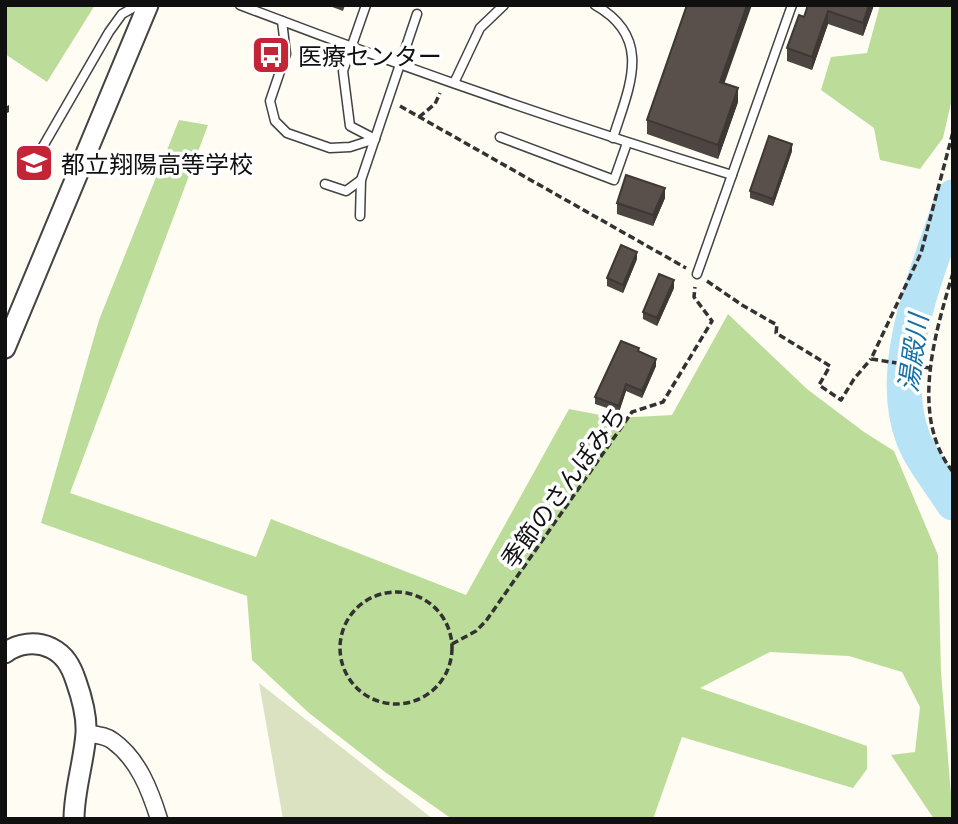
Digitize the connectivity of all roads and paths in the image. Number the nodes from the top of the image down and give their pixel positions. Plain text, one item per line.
1 (138, 5) edge
2 (148, 5) edge
3 (240, 5) edge
4 (366, 5) edge
5 (503, 5) edge
6 (595, 5) edge
7 (792, 5) edge
8 (416, 14) dead end
9 (282, 21) junction
10 (352, 46) junction
11 (400, 64) junction
12 (454, 83) junction
13 (442, 88) dead end
14 (388, 99) junction
15 (419, 117) junction
16 (953, 132) edge
17 (500, 137) dead end
18 (613, 138) junction
19 (374, 139) junction
20 (627, 143) junction
21 (34, 162) dead end
22 (732, 175) junction
23 (360, 180) junction
24 (326, 184) dead end
25 (360, 216) dead end
26 (953, 273) edge
27 (697, 274) junction
28 (5, 348) edge
29 (871, 359) junction
30 (928, 367) junction
31 (953, 472) edge
32 (452, 644) junction
33 (5, 653) edge
34 (86, 733) junction
35 (74, 819) edge
36 (159, 819) edge

1 - 21 lane
2 - 28 street
3 - 9 lane
4 - 10 lane
5 - 12 lane
6 - 18 lane
7 - 22 lane
8 - 11 lane
9 - 10 lane
9 - 19 lane
10 - 11 lane
10 - 19 lane
11 - 12 lane
11 - 14 lane
12 - 18 lane
13 - 15 path
14 - 15 path
14 - 19 lane
15 - 27 path
16 - 29 path
17 - 20 lane
18 - 20 lane
19 - 23 lane
20 - 22 lane
22 - 27 lane
23 - 24 lane
23 - 25 lane
26 - 30 path
27 - 29 path
27 - 32 path, 季節のさんぽみち
29 - 30 path
30 - 31 path
32 - 32 path
33 - 34 street
34 - 35 street
34 - 36 street

